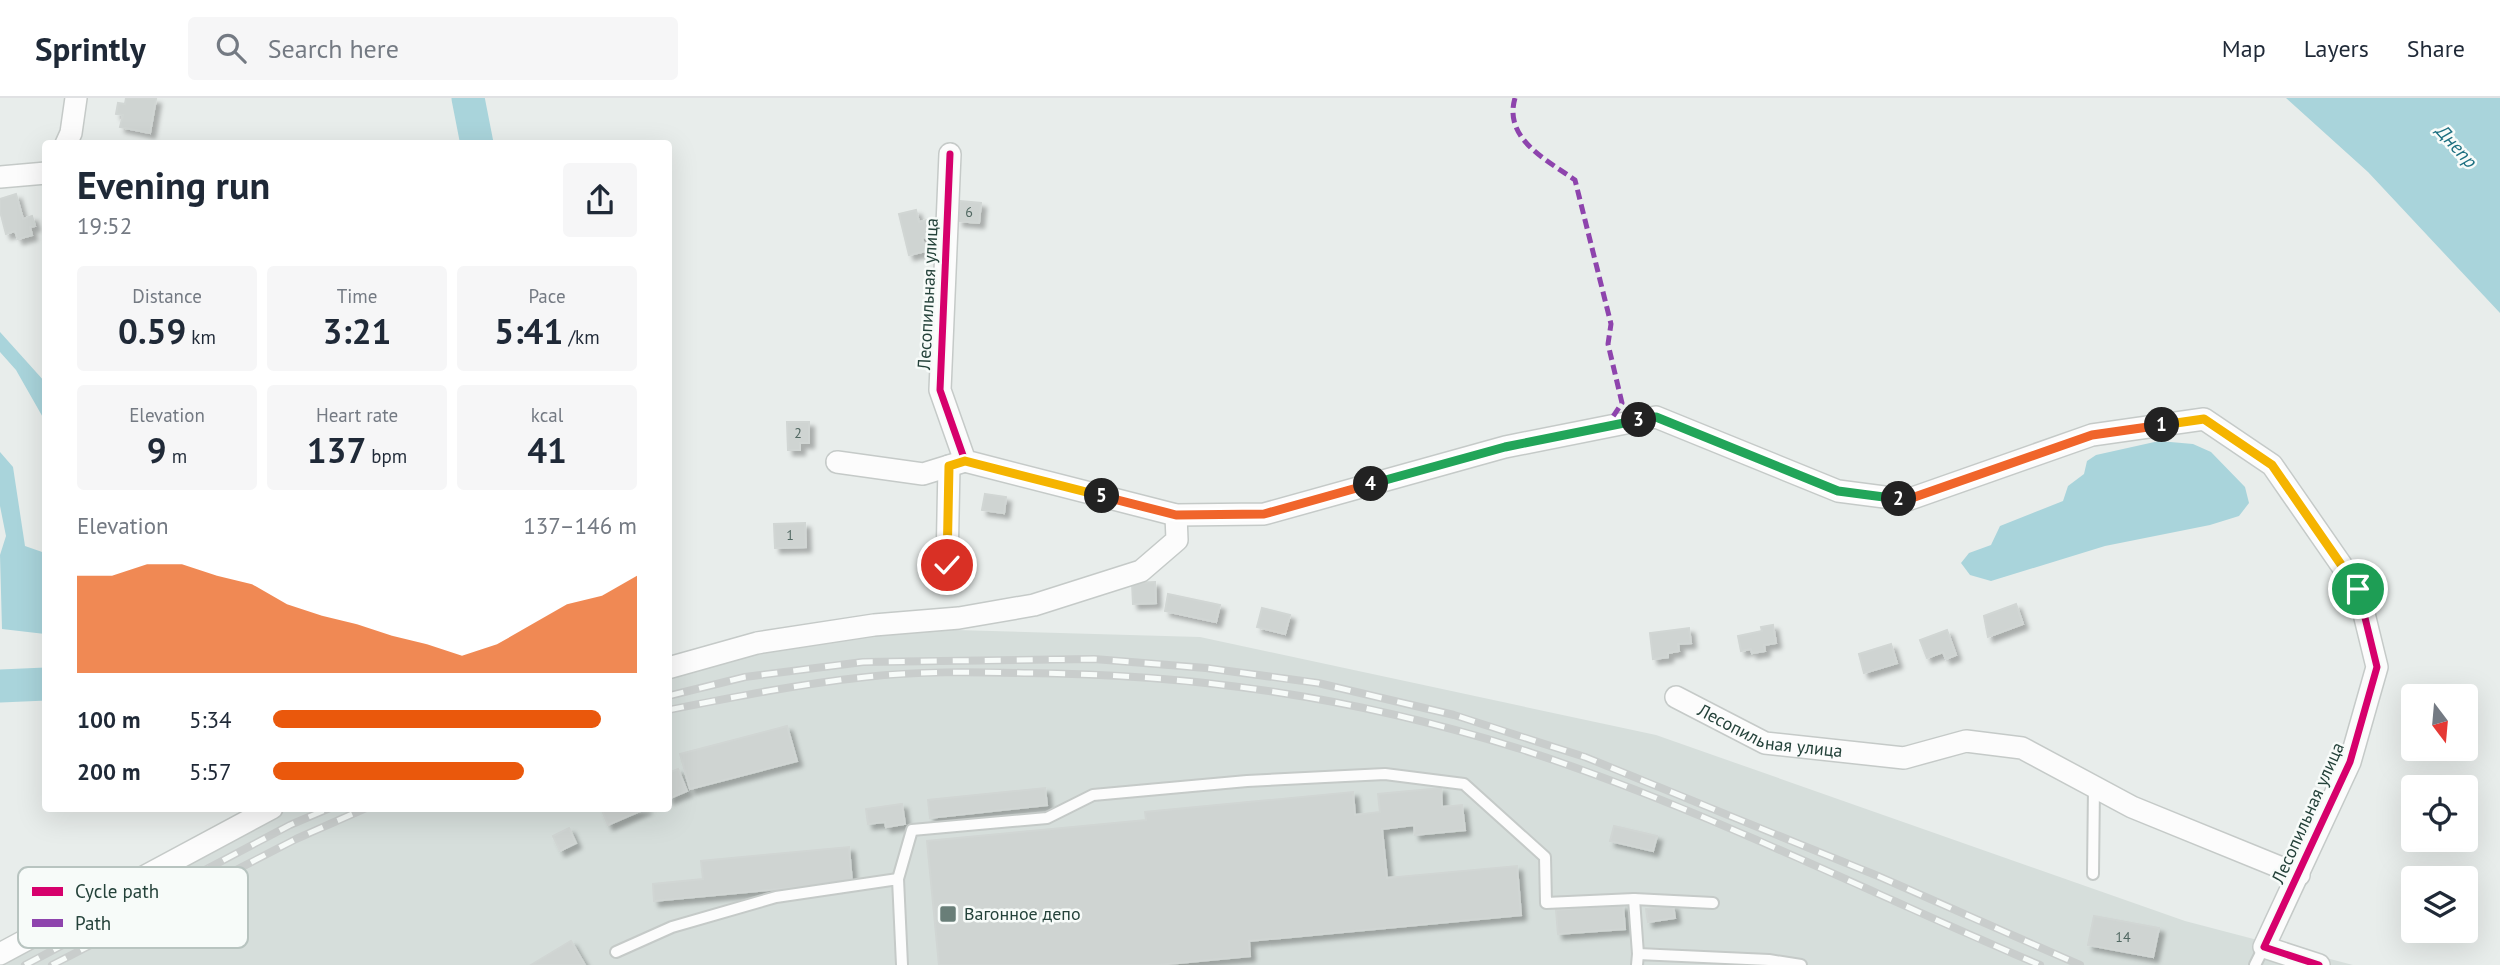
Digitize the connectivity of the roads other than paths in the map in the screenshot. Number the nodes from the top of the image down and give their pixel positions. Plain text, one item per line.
1 (76, 98) edge
2 (68, 140) edge
3 (950, 153) dead end
4 (42, 173) edge
5 (0, 177) edge
6 (837, 462) dead end
7 (957, 463) junction
8 (1176, 515) junction
9 (947, 565) dead end
10 (672, 667) edge
11 (1676, 697) dead end
12 (2094, 787) junction
13 (265, 812) edge
14 (162, 867) edge
15 (2093, 874) dead end
16 (2299, 875) junction
17 (898, 879) junction
18 (1634, 899) junction
19 (1713, 903) dead end
20 (18, 944) edge
21 (616, 952) dead end
22 (0, 954) edge
23 (2260, 956) edge
24 (1638, 959) edge
25 (902, 965) edge
26 (1801, 965) edge
27 (2319, 965) edge

1 - 2 street
3 - 7 street, Лесопильная улица
4 - 5 street
6 - 7 street
7 - 8 street, Лесопильная улица
7 - 9 street
8 - 10 street
8 - 16 street, Лесопильная улица
11 - 12 street, Лесопильная улица
12 - 15 lane
12 - 16 street, Лесопильная улица
13 - 14 street
16 - 23 street, Лесопильная улица
17 - 18 lane
17 - 21 lane
17 - 25 lane
18 - 19 lane
18 - 24 lane
20 - 22 street
23 - 27 street
24 - 26 lane

